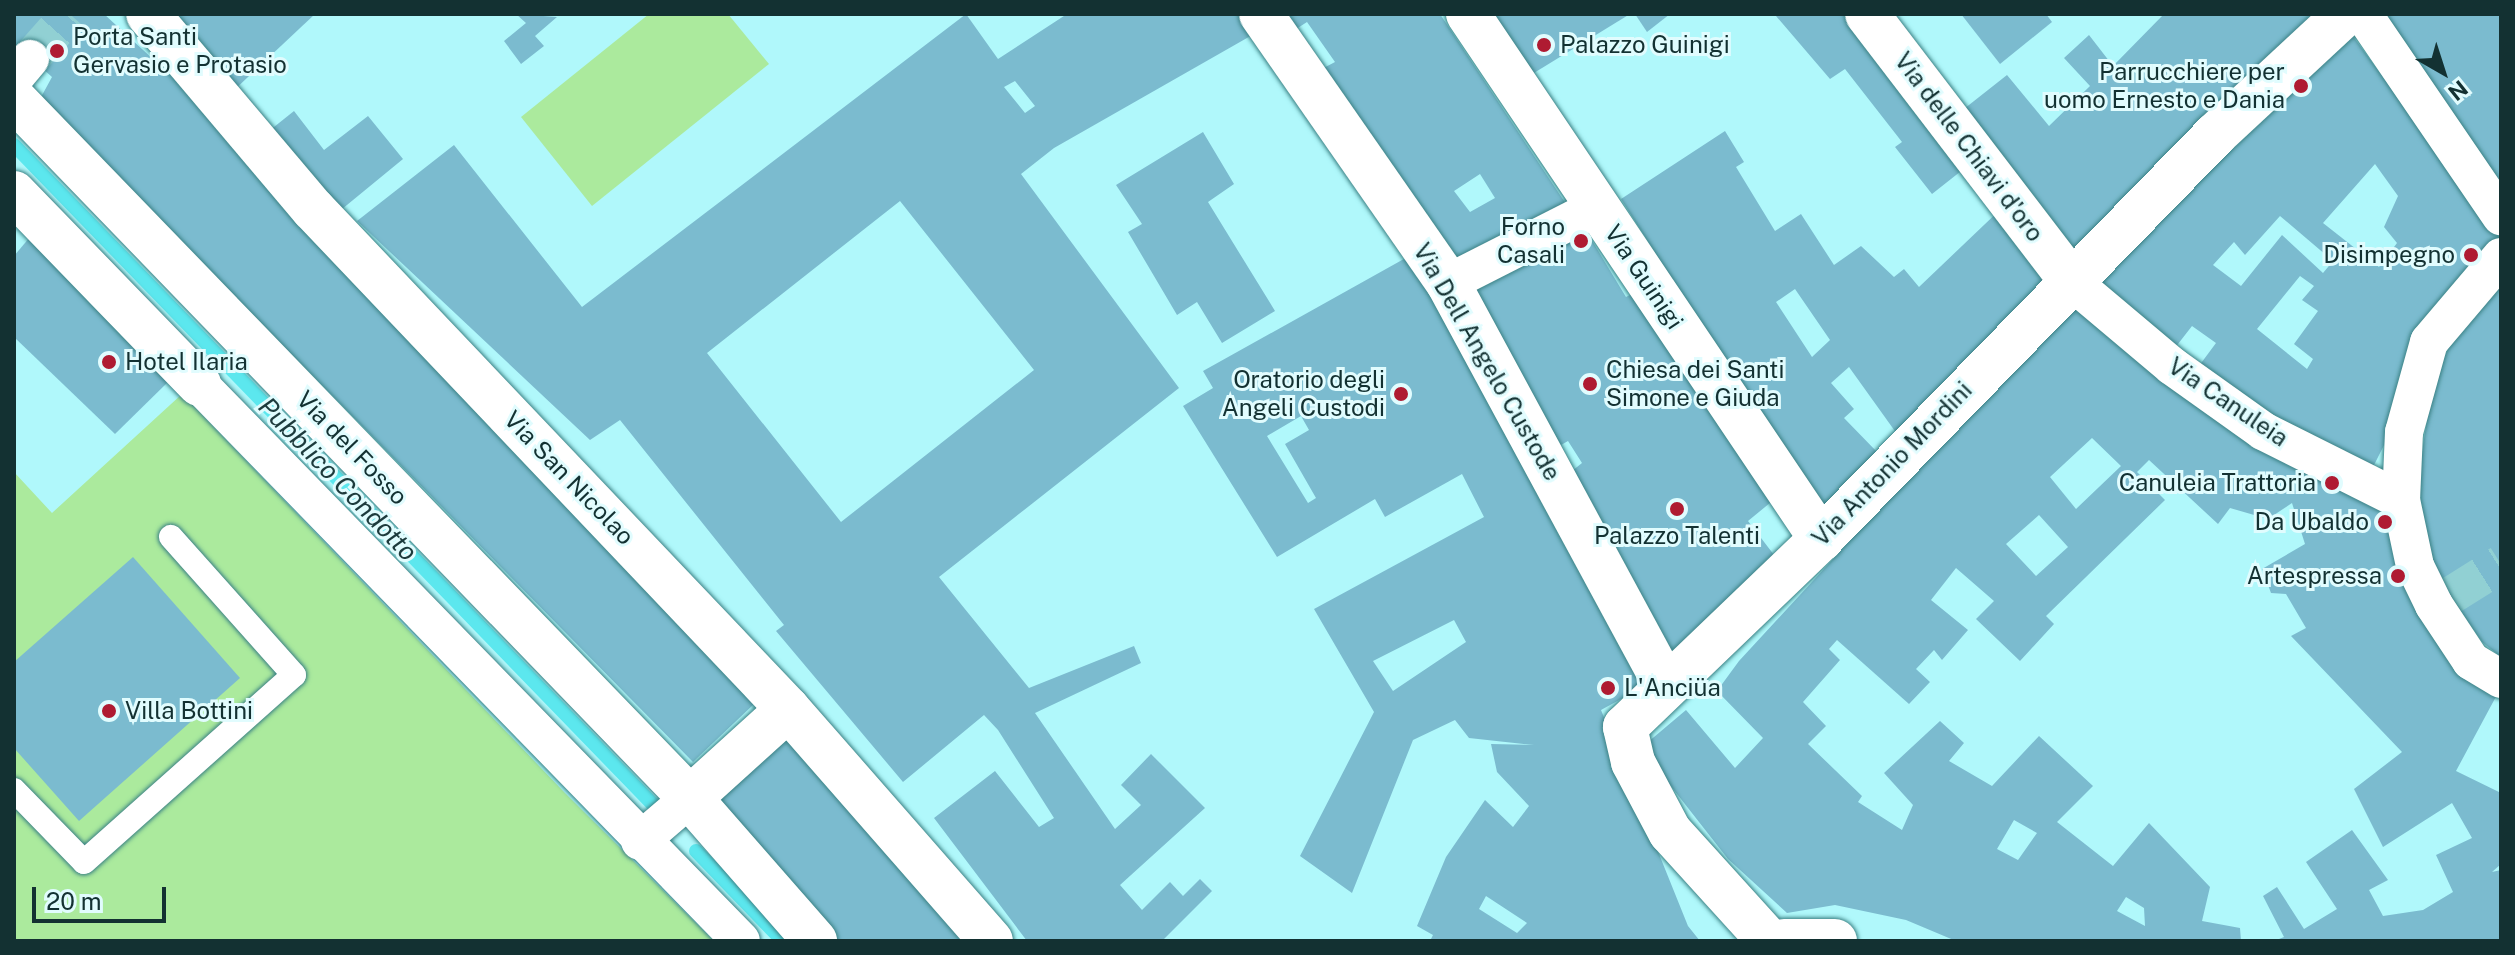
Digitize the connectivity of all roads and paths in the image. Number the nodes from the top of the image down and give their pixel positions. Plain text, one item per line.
1 (148, 14) edge
2 (1261, 14) edge
3 (1468, 14) edge
4 (1867, 14) edge
5 (2345, 14) edge
6 (2363, 14) edge
7 (19, 79) edge
8 (14, 193) edge
9 (1598, 207) junction
10 (2501, 216) edge
11 (2501, 257) edge
12 (2071, 281) junction
13 (1448, 283) junction
14 (199, 384) joint
15 (2401, 500) junction
16 (171, 537) dead end
17 (1821, 539) junction
18 (2501, 679) edge
19 (1665, 684) junction
20 (788, 709) junction
21 (14, 790) edge
22 (690, 798) junction
23 (640, 841) junction
24 (741, 941) edge
25 (815, 941) edge
26 (991, 941) edge
27 (1769, 941) edge
28 (1784, 941) edge
29 (1835, 941) edge

1 - 20 street, Via San Nicolao
2 - 13 street, Via Dell Angelo Custode
3 - 9 street, Via Guinigi
4 - 12 street, Via delle Chiavi d'oro
5 - 12 street, Via Antonio Mordini
6 - 10 street
7 - 22 street, Via del Fosso
8 - 14 street
9 - 13 street
9 - 17 street, Via Guinigi
11 - 15 street
12 - 15 street, Via Canuleia
12 - 17 street, Via Antonio Mordini
13 - 19 street, Via Dell Angelo Custode
14 - 23 street
15 - 18 street
16 - 21 lane
17 - 19 street, Via Antonio Mordini
19 - 27 street, Via Antonio Mordini
20 - 22 street
20 - 26 street, Via San Nicolao
22 - 23 street
22 - 25 street, Via del Fosso
23 - 24 street
28 - 29 street

